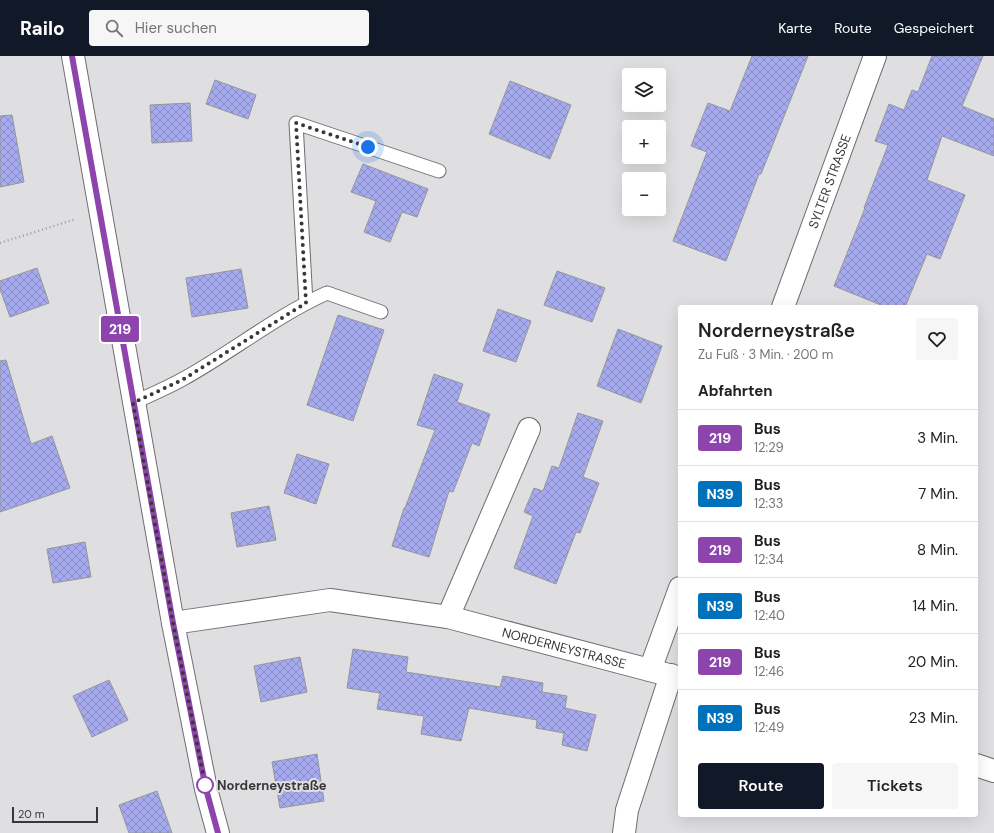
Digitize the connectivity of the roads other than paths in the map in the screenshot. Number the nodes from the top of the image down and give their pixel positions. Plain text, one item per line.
1 (72, 56) edge
2 (875, 56) edge
3 (439, 171) dead end
4 (306, 303) junction
5 (784, 305) edge
6 (381, 312) dead end
7 (133, 403) junction
8 (529, 429) dead end
9 (678, 593) edge
10 (448, 616) junction
11 (173, 623) junction
12 (650, 670) junction
13 (675, 677) edge
14 (978, 766) edge
15 (994, 771) edge
16 (218, 833) edge
17 (624, 833) edge

1 - 7 street
2 - 5 street, SYLTER STRASSE
3 - 4 lane
4 - 6 lane
4 - 7 lane
7 - 11 street
8 - 10 street
9 - 12 street
10 - 11 street, NORDERNEYSTRASSE
10 - 12 street, NORDERNEYSTRASSE
11 - 16 street
12 - 13 street, NORDERNEYSTRASSE
13 - 17 street
14 - 15 street

